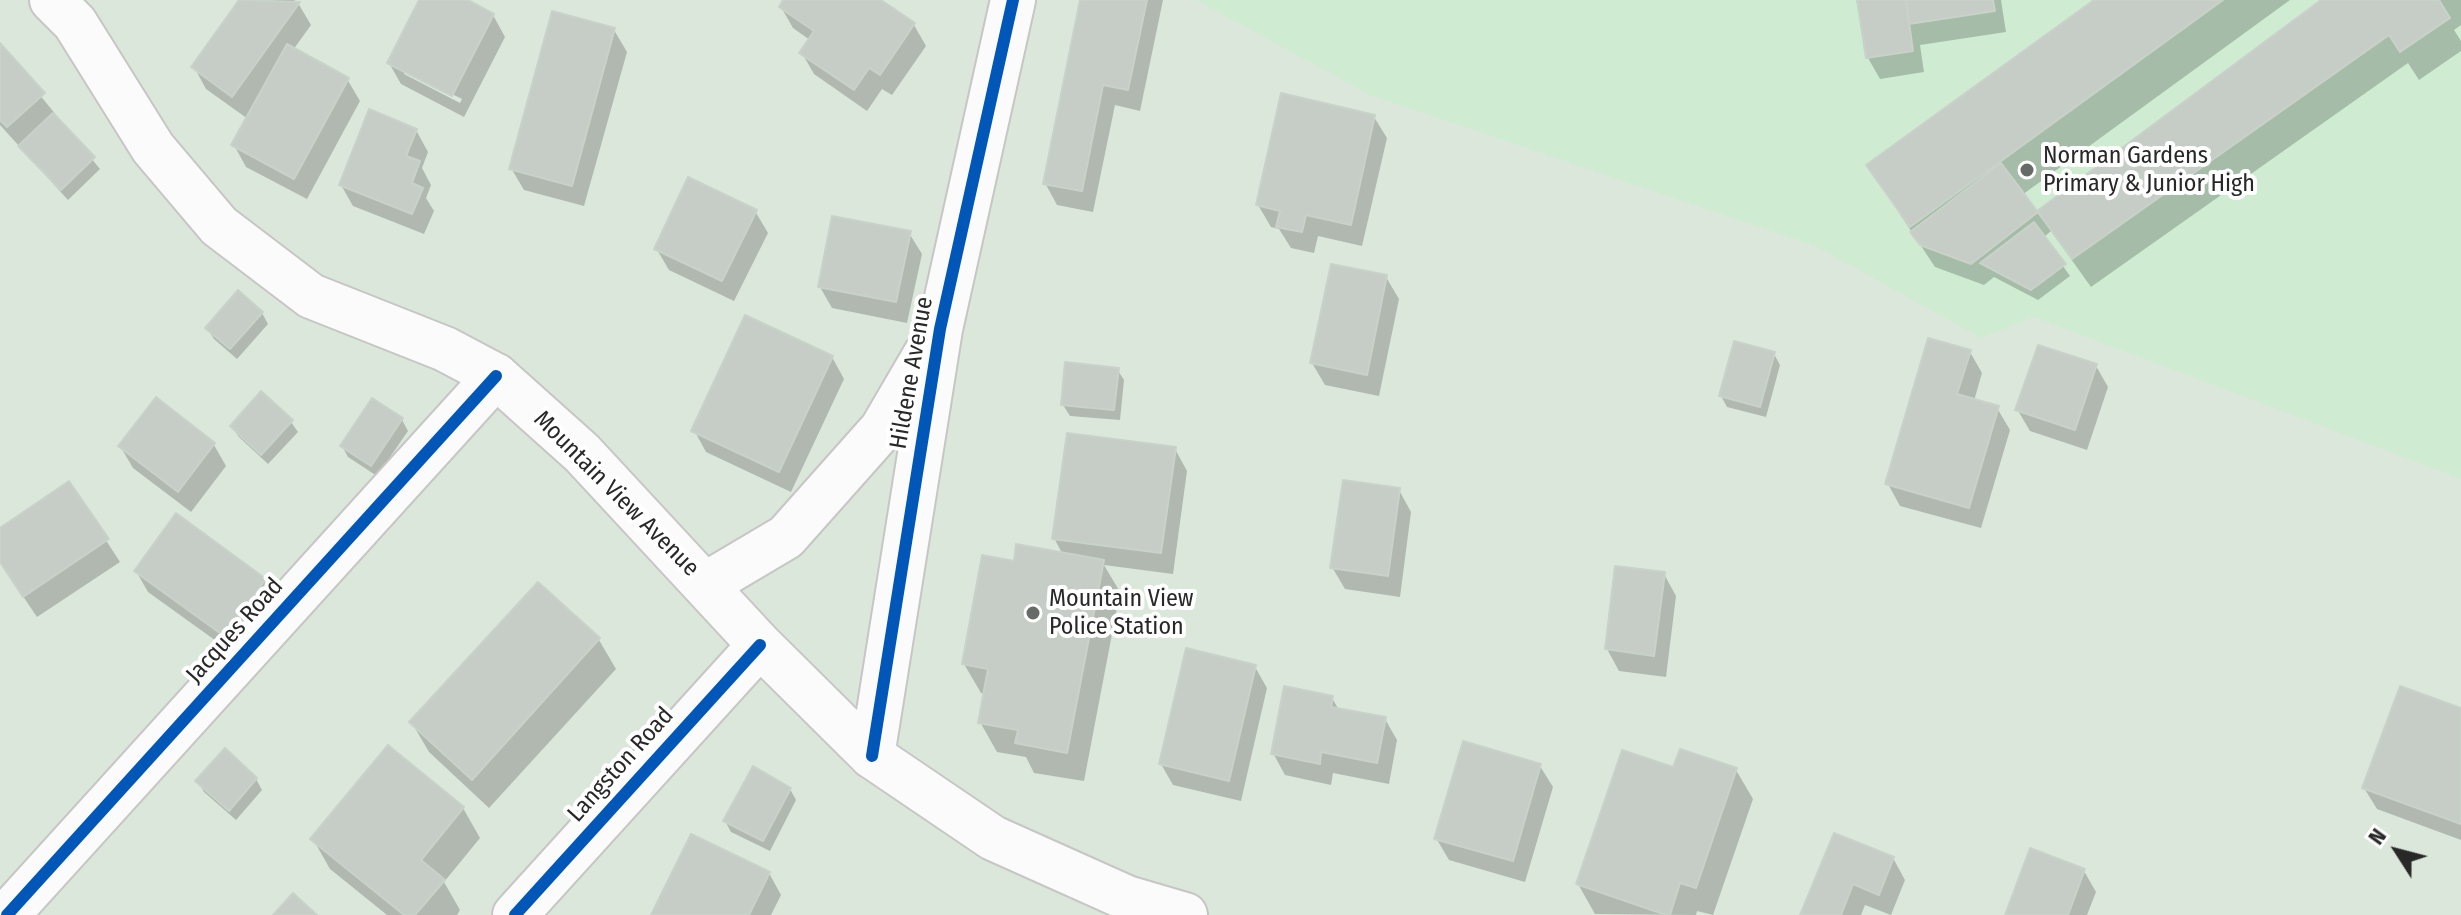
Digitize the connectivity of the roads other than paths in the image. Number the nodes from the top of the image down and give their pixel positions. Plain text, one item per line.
1 (52, 0) edge
2 (1013, 0) edge
3 (940, 329) junction
4 (496, 376) junction
5 (705, 585) junction
6 (760, 645) junction
7 (872, 756) junction
8 (7, 915) edge
9 (515, 915) edge
10 (1185, 915) edge

1 - 4 street, Mountain View Avenue
2 - 3 street, Hildene Avenue
3 - 5 street, Hildene Avenue
3 - 7 street, Hildene Avenue
4 - 5 street, Mountain View Avenue
4 - 8 street, Jacques Road
5 - 6 street, Mountain View Avenue
6 - 7 street, Mountain View Avenue
6 - 9 street, Langston Road
7 - 10 street, Mountain View Avenue

